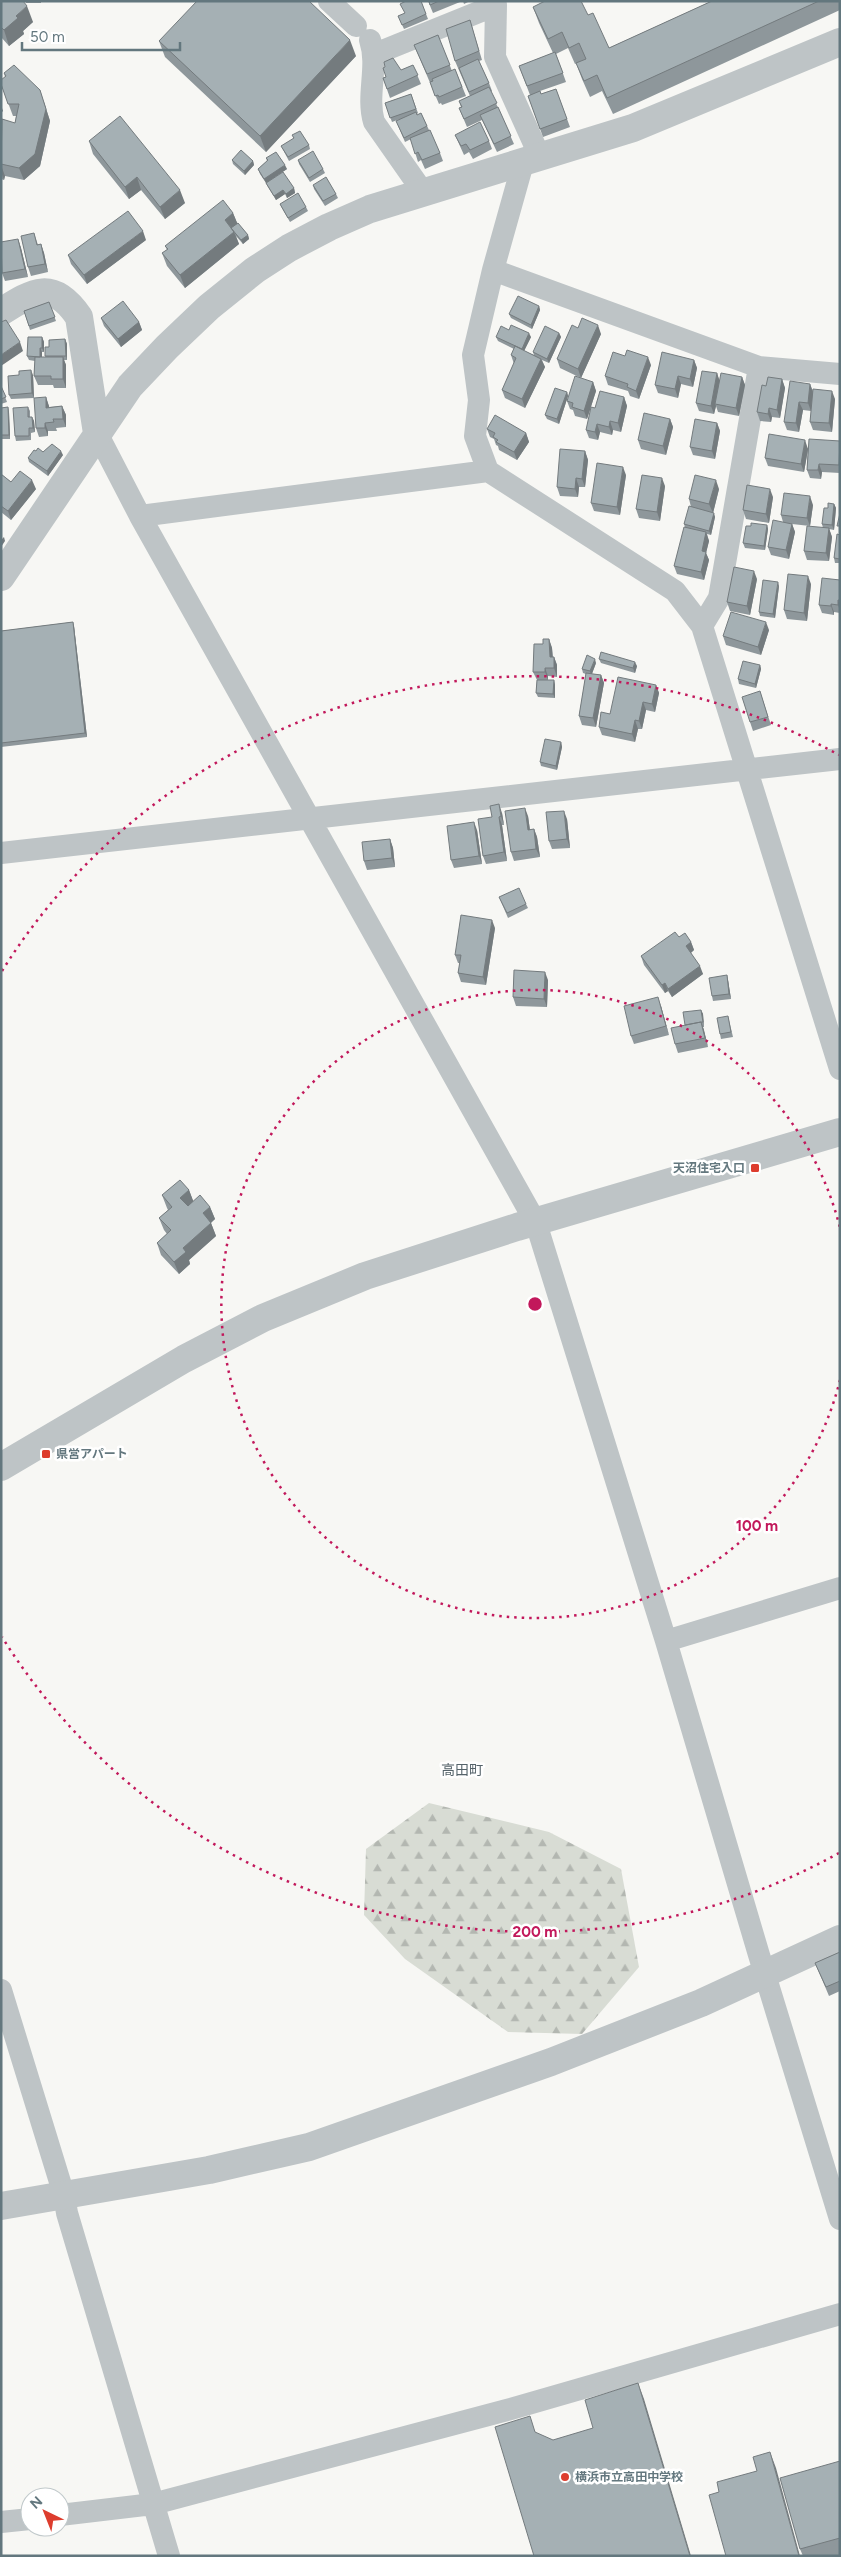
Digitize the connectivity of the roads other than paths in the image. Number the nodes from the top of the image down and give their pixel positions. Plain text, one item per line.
1 (329, 1) edge
2 (367, 40) junction
3 (840, 42) edge
4 (532, 160) junction
5 (423, 192) junction
6 (493, 270) junction
7 (1, 312) edge
8 (759, 367) junction
9 (840, 374) edge
10 (97, 433) junction
11 (488, 471) junction
12 (140, 516) junction
13 (1, 577) edge
14 (702, 626) junction
15 (840, 759) edge
16 (745, 770) junction
17 (310, 818) junction
18 (1, 853) edge
19 (840, 1069) edge
20 (840, 1132) edge
21 (536, 1223) junction
22 (1, 1467) edge
23 (840, 1588) edge
24 (666, 1641) junction
25 (840, 1939) edge
26 (764, 1975) junction
27 (1, 1990) edge
28 (64, 2195) junction
29 (1, 2206) edge
30 (840, 2219) edge
31 (840, 2314) edge
32 (153, 2504) junction
33 (70, 2514) edge
34 (20, 2520) edge
35 (1, 2522) edge
36 (169, 2556) edge

1 - 2 street
2 - 4 street
2 - 5 street
3 - 4 street
4 - 5 street
4 - 6 street
5 - 10 street
6 - 8 street
6 - 11 street
7 - 10 street
8 - 9 street
8 - 14 street
10 - 12 street
10 - 13 street
11 - 12 street
11 - 14 street
12 - 17 street
14 - 16 street
15 - 16 street
16 - 17 street
16 - 19 street
17 - 18 street
17 - 21 street
20 - 21 street
21 - 22 street
21 - 24 street
23 - 24 street
24 - 26 street
25 - 26 street
26 - 28 street
26 - 30 street
27 - 28 street
28 - 29 street
28 - 32 street
31 - 32 street
32 - 33 street
32 - 36 street
34 - 35 street

